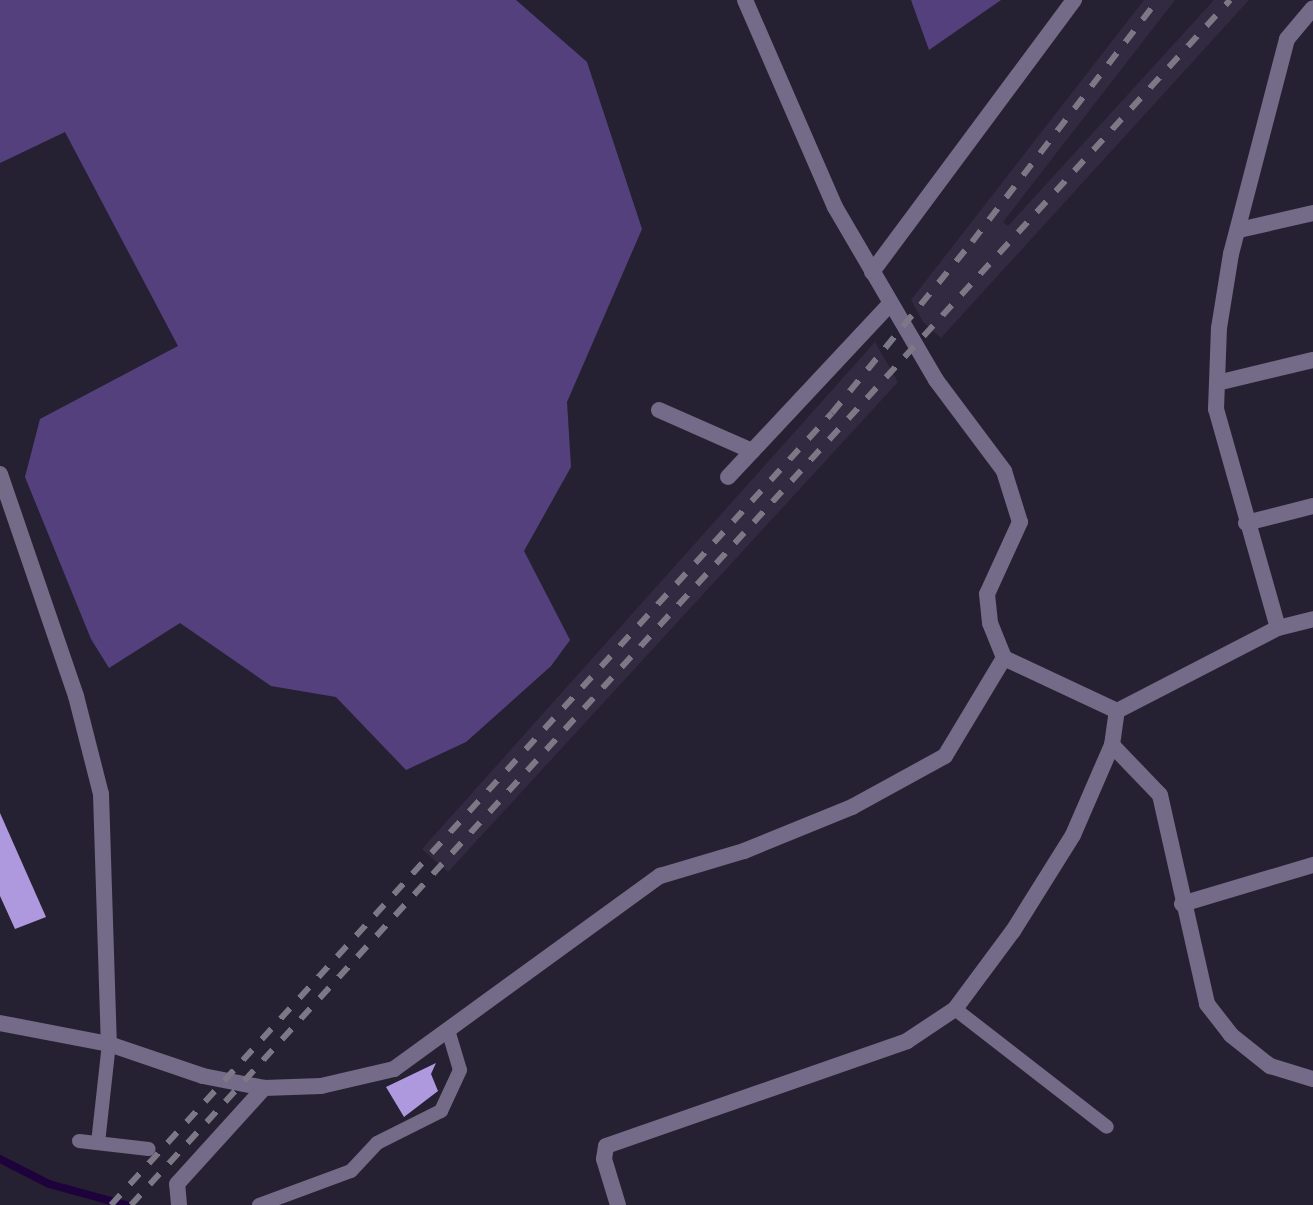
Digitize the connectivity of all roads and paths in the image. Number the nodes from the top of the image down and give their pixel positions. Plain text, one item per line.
1 (745, 0) edge
2 (1074, 0) edge
3 (1313, 8) edge
4 (1313, 213) edge
5 (1239, 230) junction
6 (872, 272) junction
7 (890, 304) junction
8 (1313, 360) edge
9 (1217, 383) junction
10 (659, 410) dead end
11 (752, 451) junction
12 (0, 474) edge
13 (728, 477) dead end
14 (1313, 506) edge
15 (1246, 523) junction
16 (1313, 619) edge
17 (1278, 628) junction
18 (1004, 658) junction
19 (1117, 711) junction
20 (1112, 745) junction
21 (1313, 865) edge
22 (1182, 904) junction
23 (955, 1009) junction
24 (0, 1023) edge
25 (448, 1030) junction
26 (109, 1044) junction
27 (1313, 1079) edge
28 (264, 1088) junction
29 (1107, 1127) dead end
30 (79, 1141) dead end
31 (98, 1143) junction
32 (149, 1149) dead end
33 (179, 1205) edge
34 (259, 1205) edge
35 (618, 1205) edge

1 - 6 street
2 - 6 street
3 - 5 street
4 - 5 street
5 - 9 street
6 - 7 street
7 - 11 street
7 - 18 street
8 - 9 street
9 - 15 street
10 - 11 street
11 - 13 street
12 - 26 street
14 - 15 street
15 - 17 street
16 - 17 street
17 - 19 street
18 - 19 street
18 - 25 street
19 - 20 street
20 - 22 street
20 - 23 street
21 - 22 street
22 - 27 street
23 - 29 lane
23 - 35 street
24 - 26 street
25 - 28 street
25 - 34 lane
26 - 28 street
26 - 31 lane
28 - 33 street
30 - 31 lane
31 - 32 lane

